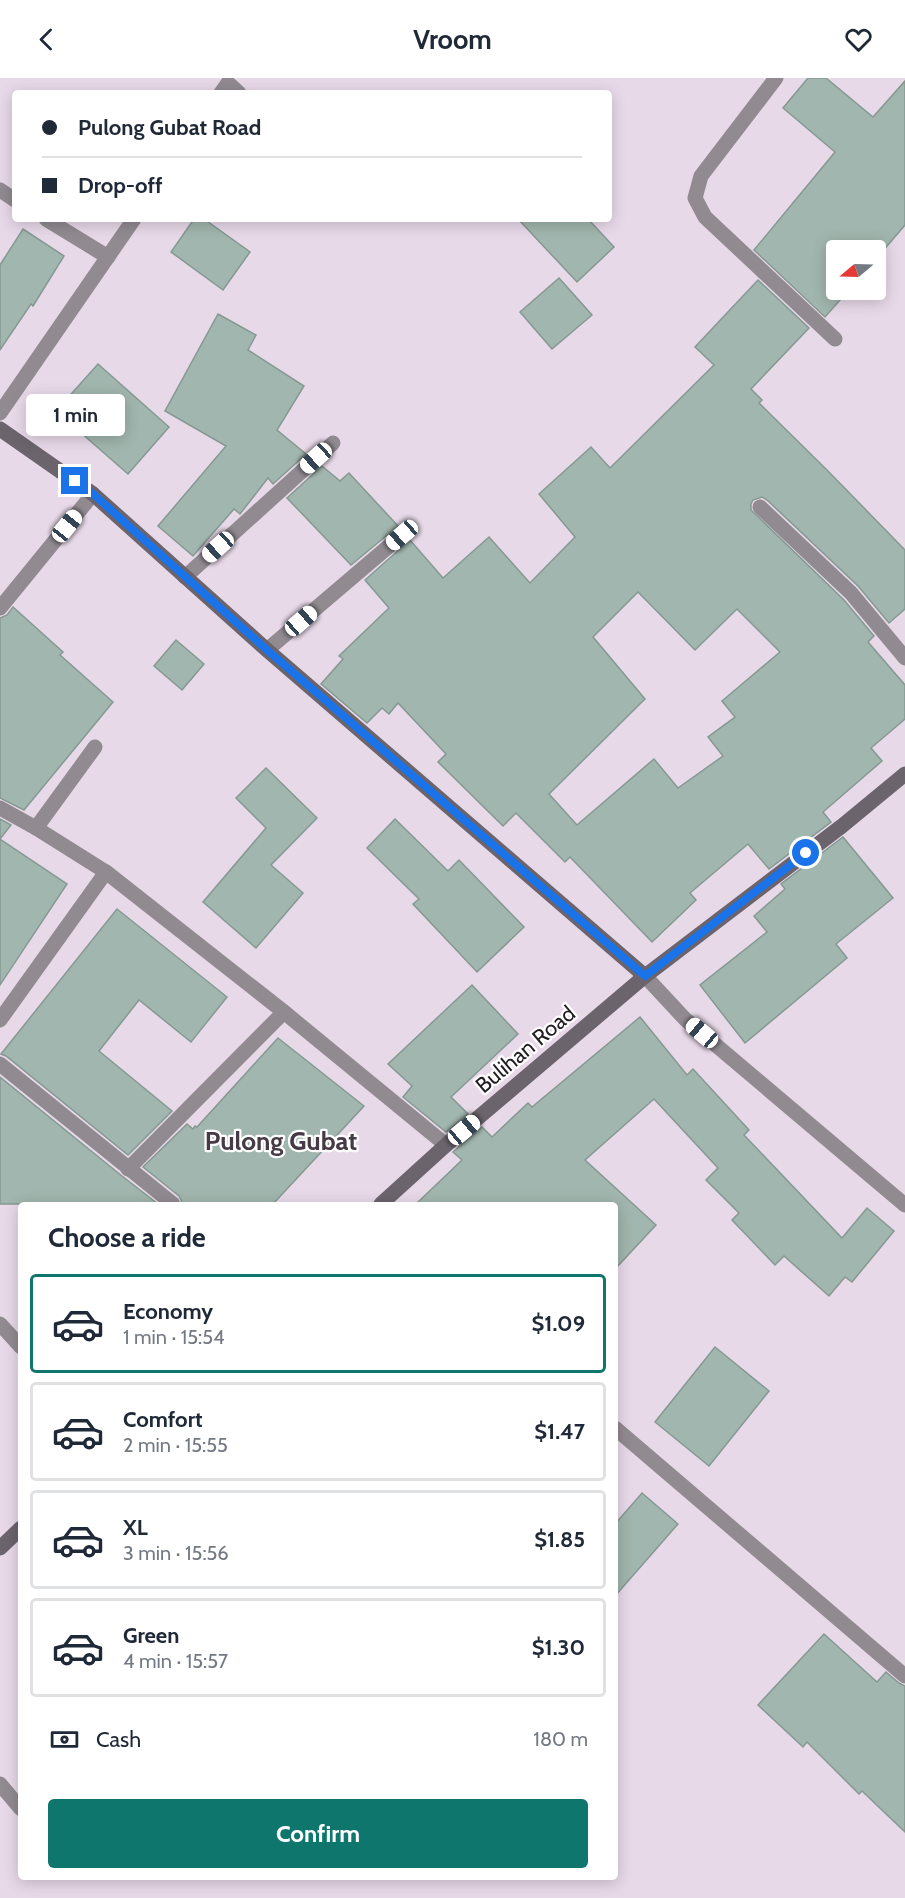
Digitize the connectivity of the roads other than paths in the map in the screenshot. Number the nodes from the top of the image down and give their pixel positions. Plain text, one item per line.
1 (776, 78) edge
2 (223, 90) edge
3 (236, 90) edge
4 (51, 222) edge
5 (132, 222) edge
6 (108, 257) junction
7 (835, 339) dead end
8 (0, 413) edge
9 (0, 429) edge
10 (333, 443) dead end
11 (93, 494) junction
12 (760, 507) dead end
13 (402, 535) dead end
14 (185, 577) junction
15 (0, 608) edge
16 (267, 650) junction
17 (905, 658) edge
18 (96, 747) dead end
19 (905, 774) edge
20 (0, 808) edge
21 (36, 828) junction
22 (106, 872) junction
23 (645, 976) junction
24 (284, 1012) junction
25 (0, 1020) edge
26 (0, 1064) edge
27 (446, 1145) junction
28 (128, 1169) junction
29 (170, 1202) edge
30 (383, 1202) edge
31 (905, 1205) edge
32 (0, 1324) edge
33 (18, 1344) edge
34 (618, 1431) edge
35 (18, 1531) edge
36 (0, 1548) edge
37 (905, 1676) edge
38 (0, 1784) edge
39 (18, 1805) edge

1 - 7 street
2 - 3 street
4 - 6 street
5 - 6 street
6 - 8 street
9 - 11 street
10 - 14 street
11 - 14 street
11 - 15 street
12 - 17 street
13 - 16 street
14 - 16 street
16 - 23 street
18 - 21 street
19 - 23 street, Bulihan Road
20 - 21 street
21 - 22 street
22 - 24 street
22 - 25 street
23 - 27 street, Bulihan Road
23 - 31 street
24 - 27 street
24 - 28 street
26 - 28 street
27 - 30 street, Bulihan Road
28 - 29 street
32 - 33 street
34 - 37 street
35 - 36 street
38 - 39 street

